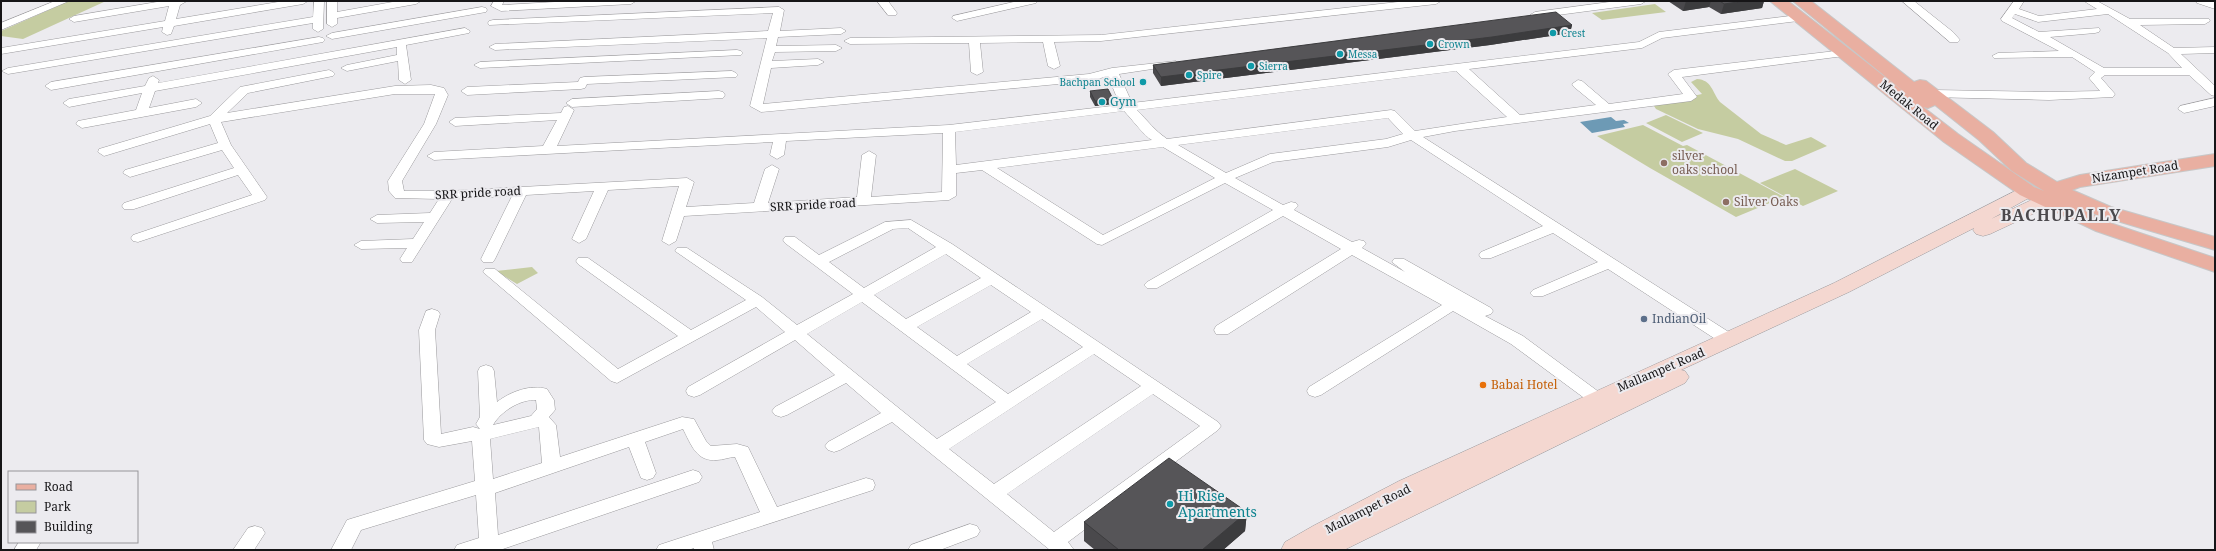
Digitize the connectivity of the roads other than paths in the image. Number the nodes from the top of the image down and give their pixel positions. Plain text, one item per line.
1 (64, 1) edge
2 (303, 1) edge
3 (319, 1) edge
4 (332, 1) edge
5 (416, 1) edge
6 (499, 1) edge
7 (631, 1) edge
8 (885, 1) edge
9 (1032, 1) edge
10 (1436, 1) edge
11 (1641, 1) edge
12 (1778, 1) edge
13 (1789, 1) edge
14 (1815, 1) edge
15 (1907, 1) edge
16 (2090, 1) edge
17 (2094, 1) edge
18 (2201, 1) edge
19 (178, 2) edge
20 (2016, 6) edge
21 (2215, 6) edge
22 (1800, 9) edge
23 (482, 10) dead end
24 (2183, 12) dead end
25 (892, 13) dead end
26 (2113, 13) junction
27 (332, 16) junction
28 (1522, 17) edge
29 (957, 18) dead end
30 (74, 19) dead end
31 (318, 19) junction
32 (2205, 21) dead end
33 (2128, 22) junction
34 (169, 23) junction
35 (493, 23) dead end
36 (1, 27) edge
37 (2095, 30) dead end
38 (465, 31) dead end
39 (841, 31) dead end
40 (775, 33) junction
41 (2038, 35) junction
42 (332, 36) junction
43 (974, 38) junction
44 (1048, 38) junction
45 (318, 40) junction
46 (1954, 40) dead end
47 (850, 41) dead end
48 (402, 42) junction
49 (164, 44) junction
50 (495, 47) dead end
51 (836, 48) dead end
52 (770, 49) junction
53 (2215, 50) edge
54 (1, 51) edge
55 (2172, 51) junction
56 (737, 53) dead end
57 (1844, 53) junction
58 (2074, 54) junction
59 (331, 55) junction
60 (1998, 56) dead end
61 (317, 58) junction
62 (403, 58) junction
63 (594, 61) junction
64 (1183, 61) edge
65 (818, 62) dead end
66 (480, 65) dead end
67 (766, 65) junction
68 (1054, 66) dead end
69 (158, 67) junction
70 (347, 68) dead end
71 (1460, 68) junction
72 (8, 71) dead end
73 (1112, 71) junction
74 (2102, 71) junction
75 (976, 72) dead end
76 (2192, 72) junction
77 (330, 74) dead end
78 (732, 75) dead end
79 (405, 80) dead end
80 (583, 83) junction
81 (1578, 84) dead end
82 (50, 86) dead end
83 (150, 88) junction
84 (467, 91) dead end
85 (2215, 92) edge
86 (1934, 94) junction
87 (719, 96) dead end
88 (572, 102) junction
89 (2215, 102) edge
90 (69, 103) dead end
91 (196, 103) dead end
92 (1127, 107) junction
93 (1607, 108) junction
94 (2184, 109) dead end
95 (141, 113) junction
96 (565, 116) junction
97 (214, 119) junction
98 (1518, 120) junction
99 (456, 122) dead end
100 (82, 124) dead end
101 (949, 129) junction
102 (1412, 135) junction
103 (780, 138) junction
104 (1170, 142) junction
105 (225, 145) junction
106 (548, 150) junction
107 (104, 152) dead end
108 (777, 155) dead end
109 (868, 155) dead end
110 (434, 156) dead end
111 (2215, 160) edge
112 (984, 165) junction
113 (243, 169) junction
114 (772, 169) dead end
115 (949, 170) junction
116 (130, 173) dead end
117 (1230, 176) junction
118 (603, 186) junction
119 (521, 191) junction
120 (2043, 191) junction
121 (448, 195) junction
122 (863, 202) junction
123 (130, 206) dead end
124 (760, 207) junction
125 (1289, 207) junction
126 (678, 212) junction
127 (434, 217) junction
128 (377, 219) dead end
129 (1554, 227) junction
130 (138, 238) dead end
131 (579, 239) dead end
132 (790, 240) dead end
133 (669, 241) dead end
134 (417, 243) junction
135 (2215, 244) edge
136 (361, 245) dead end
137 (1358, 245) junction
138 (946, 247) junction
139 (682, 251) dead end
140 (2215, 253) edge
141 (1486, 255) dead end
142 (408, 259) dead end
143 (2215, 259) edge
144 (583, 261) dead end
145 (819, 261) junction
146 (1609, 262) junction
147 (2215, 265) edge
148 (992, 278) junction
149 (1152, 285) dead end
150 (1538, 293) dead end
151 (864, 295) junction
152 (757, 300) junction
153 (1458, 302) junction
154 (1043, 312) junction
155 (432, 314) dead end
156 (906, 326) junction
157 (1222, 330) dead end
158 (798, 332) junction
159 (690, 337) junction
160 (1729, 340) junction
161 (1094, 347) junction
162 (956, 364) junction
163 (486, 371) dead end
164 (848, 375) junction
165 (1153, 386) junction
166 (694, 391) dead end
167 (1315, 391) dead end
168 (1603, 396) junction
169 (1008, 403) junction
170 (781, 411) dead end
171 (893, 414) junction
172 (489, 418) junction
173 (537, 421) junction
174 (479, 435) junction
175 (635, 439) junction
176 (834, 446) dead end
177 (937, 448) junction
178 (552, 467) junction
179 (647, 473) dead end
180 (693, 477) dead end
181 (866, 486) dead end
182 (485, 487) junction
183 (994, 494) junction
184 (771, 516) junction
185 (970, 531) dead end
186 (255, 533) dead end
187 (703, 544) edge
188 (490, 546) edge
189 (1059, 546) edge
190 (243, 550) edge
191 (341, 550) edge
192 (464, 550) edge
193 (666, 550) edge
194 (918, 550) edge
195 (1295, 550) edge
196 (1324, 550) edge

1 - 36 street
2 - 34 street
3 - 31 street
4 - 27 street
5 - 27 street
6 - 7 street
8 - 25 street
9 - 29 street
10 - 44 street
11 - 28 street
12 - 22 main road, Medak Road
13 - 143 main road
14 - 86 main road, Medak Road
15 - 46 street
16 - 17 street
16 - 26 street
18 - 21 street
19 - 30 street
19 - 34 street
20 - 26 street
20 - 41 street
22 - 57 main road, Medak Road
22 - 71 street
22 - 140 main road
23 - 42 street
24 - 26 street
26 - 33 street
27 - 42 street
31 - 45 street
31 - 49 street
32 - 33 street
33 - 55 street
34 - 49 street
34 - 54 street
35 - 40 street
37 - 41 street
38 - 48 street
39 - 40 street
40 - 50 street
40 - 52 street
41 - 58 street
42 - 59 street
43 - 44 street
43 - 47 street
43 - 75 street
44 - 68 street
45 - 61 street
45 - 69 street
48 - 59 street
48 - 62 street
49 - 69 street
49 - 72 street
51 - 52 street
52 - 67 street
53 - 55 street
55 - 76 street
56 - 63 street
57 - 93 street
57 - 120 main road, Medak Road
58 - 60 street
58 - 74 street
59 - 61 street
61 - 83 street
62 - 70 street
62 - 79 street
63 - 66 street
63 - 80 street
64 - 73 street
65 - 67 street
67 - 73 street
69 - 82 street
69 - 83 street
71 - 92 street
71 - 98 street
73 - 92 street
74 - 76 street
74 - 86 street
76 - 85 street
77 - 97 street
78 - 80 street
80 - 84 street
80 - 88 street
81 - 93 street
83 - 90 street
83 - 95 street
86 - 120 main road, Medak Road
87 - 88 street
88 - 96 street
89 - 94 street
91 - 95 street
92 - 101 street
92 - 104 street
93 - 98 street
95 - 100 street
96 - 99 street
96 - 106 street
97 - 105 street
97 - 107 street
97 - 121 street, SRR pride road
98 - 102 street
101 - 103 street
101 - 115 street
102 - 104 street
102 - 117 street
102 - 129 street
103 - 106 street
103 - 108 street
104 - 112 street
104 - 117 street
105 - 113 street
105 - 116 street
106 - 110 street
109 - 122 street
111 - 120 main road, Nizampet Road
112 - 115 street
112 - 117 street
113 - 123 street
113 - 130 street
114 - 124 street
115 - 122 street, SRR pride road
117 - 125 street
118 - 119 street, SRR pride road
118 - 126 street, SRR pride road
118 - 131 street
119 - 121 street, SRR pride road
119 - 159 street
120 - 135 main road
120 - 147 main road
120 - 160 main road, Mallampet Road
120 - 196 main road, Mallampet Road
121 - 127 street
122 - 124 street, SRR pride road
124 - 126 street, SRR pride road
125 - 137 street
125 - 149 street
126 - 133 street, SRR pride road
127 - 128 street
127 - 134 street
129 - 141 street
129 - 146 street
132 - 145 street
134 - 136 street
134 - 142 street
137 - 153 street
137 - 157 street
138 - 145 street
138 - 148 street
138 - 151 street
139 - 152 street
144 - 159 street
145 - 151 street
146 - 150 street
146 - 160 street
148 - 154 street
148 - 156 street
151 - 156 street
151 - 158 street
152 - 158 street
152 - 159 street
153 - 167 street
153 - 168 street
154 - 161 street
154 - 162 street
155 - 174 street
156 - 162 street
158 - 164 street
158 - 166 street
160 - 168 main road, Mallampet Road
161 - 165 street
161 - 169 street
162 - 169 street
163 - 172 street
164 - 170 street
164 - 171 street
165 - 183 street
165 - 189 street
168 - 195 main road, Mallampet Road
169 - 177 street
171 - 176 street
171 - 177 street
172 - 173 street
172 - 174 street
173 - 174 street
173 - 178 street
174 - 182 street
175 - 178 street
175 - 179 street
175 - 184 street
177 - 183 street
178 - 182 street
180 - 188 street
181 - 184 street
182 - 188 street
182 - 191 street
183 - 189 street
184 - 187 street
185 - 194 street
186 - 190 street
187 - 193 street
188 - 192 street

